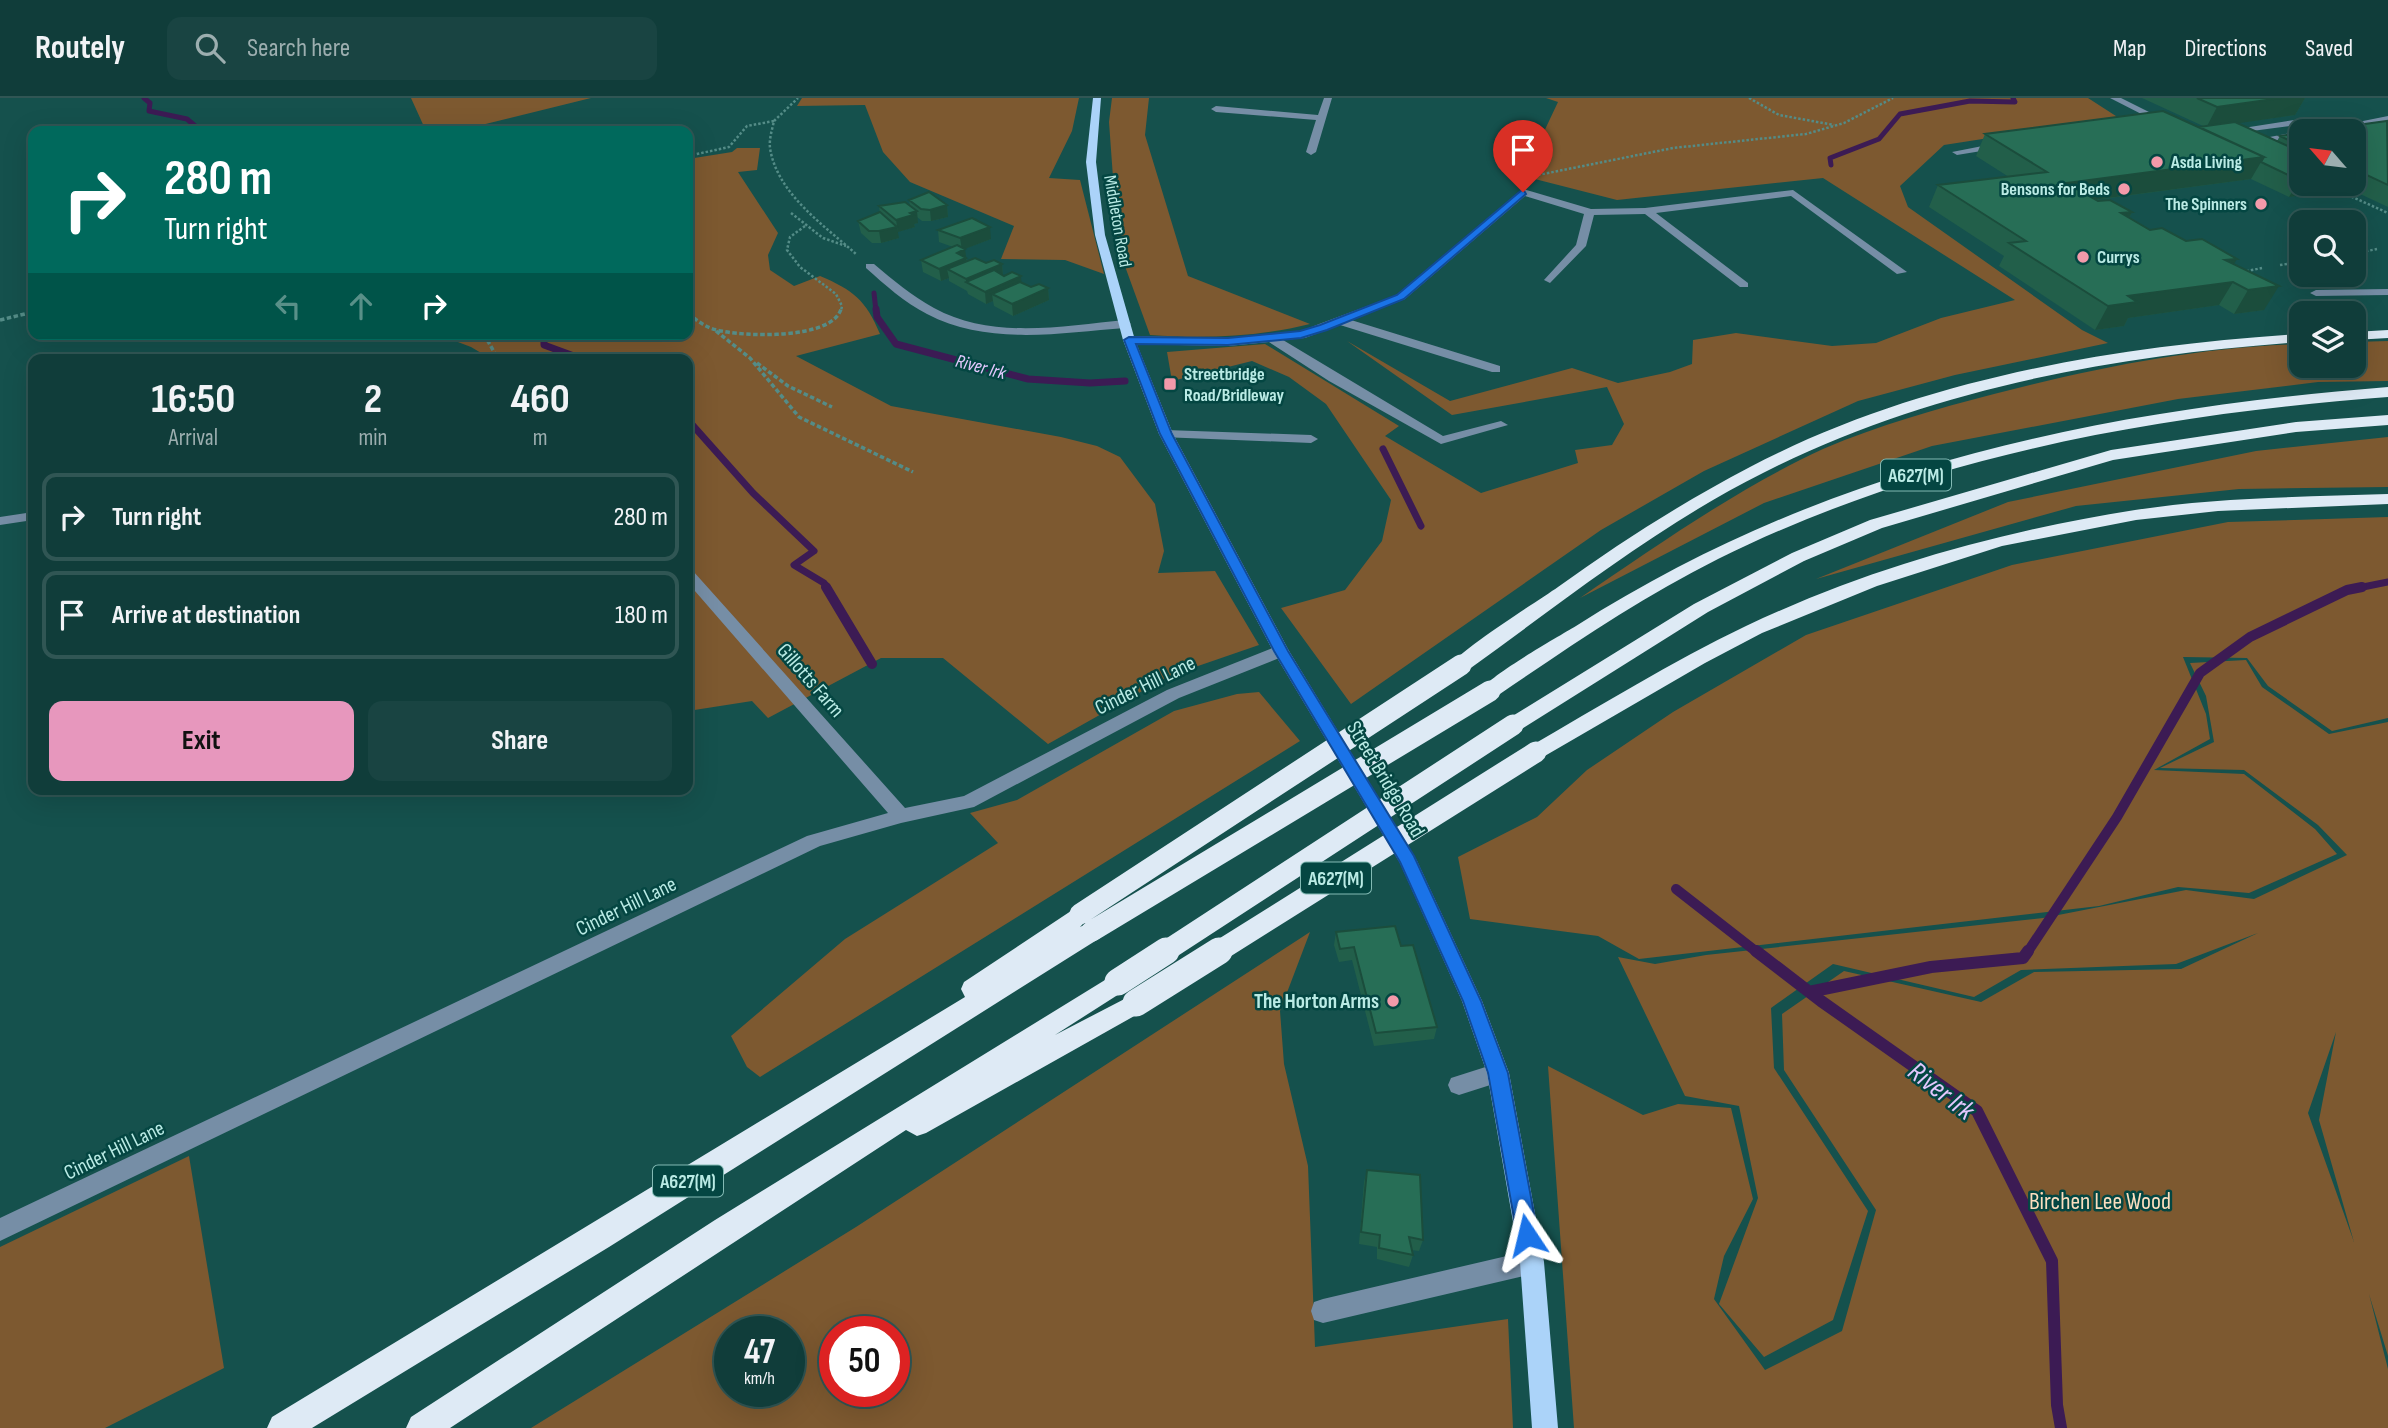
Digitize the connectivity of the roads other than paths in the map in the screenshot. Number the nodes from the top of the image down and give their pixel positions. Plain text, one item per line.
1 (1097, 98) edge
2 (2113, 98) edge
3 (2135, 98) edge
4 (1330, 99) edge
5 (1216, 109) dead end
6 (2158, 109) edge
7 (1322, 118) junction
8 (2388, 119) edge
9 (2162, 121) junction
10 (2366, 122) edge
11 (2148, 123) edge
12 (2289, 123) edge
13 (2172, 126) edge
14 (2219, 132) edge
15 (2289, 136) edge
16 (2259, 140) edge
17 (2012, 144) edge
18 (1311, 152) dead end
19 (1957, 152) dead end
20 (1647, 211) junction
21 (1590, 212) junction
22 (870, 266) road end
23 (1902, 271) dead end
24 (1550, 280) dead end
25 (1744, 285) dead end
26 (2388, 292) edge
27 (2316, 293) dead end
28 (1340, 321) junction
29 (1125, 324) junction
30 (2388, 334) edge
31 (2366, 335) edge
32 (1270, 338) junction
33 (2289, 339) edge
34 (1130, 344) junction
35 (1496, 369) dead end
36 (2388, 392) edge
37 (2388, 420) edge
38 (1501, 425) dead end
39 (1166, 434) junction
40 (1311, 439) dead end
41 (2388, 499) edge
42 (28, 517) edge
43 (0, 522) edge
44 (693, 580) edge
45 (1281, 651) junction
46 (901, 816) junction
47 (1086, 923) junction
48 (1498, 1073) junction
49 (1460, 1085) dead end
50 (0, 1230) edge
51 (725, 1230) junction
52 (1532, 1262) junction
53 (1323, 1311) dead end
54 (283, 1428) edge
55 (422, 1428) edge
56 (1545, 1428) edge

1 - 29 main road, Middleton Road
2 - 9 street
3 - 6 street
4 - 7 street
5 - 7 street
7 - 18 street
8 - 10 street
9 - 11 street
9 - 13 street
12 - 14 street
15 - 16 street
17 - 19 street
20 - 21 street
20 - 23 street
20 - 25 street
21 - 24 street
21 - 28 street
22 - 29 street
26 - 27 street
28 - 32 street
28 - 35 street
29 - 34 main road, Middleton Road
30 - 31 highway
32 - 34 street
32 - 38 street
33 - 47 highway, A627(M), bridge
34 - 39 main road, Street Bridge Road
36 - 47 highway, A627(M), bridge
37 - 51 highway, A627(M), bridge
39 - 40 street
39 - 45 main road, Street Bridge Road
41 - 51 highway, A627(M), bridge
42 - 43 street
44 - 46 street, Gillotts Farm
45 - 46 street, Cinder Hill Lane
45 - 48 main road, Street Bridge Road
46 - 50 street, Cinder Hill Lane
47 - 54 highway, A627(M)
48 - 49 street
48 - 52 main road, Street Bridge Road
51 - 55 highway, A627(M)
52 - 53 street
52 - 56 main road, Street Bridge Road

